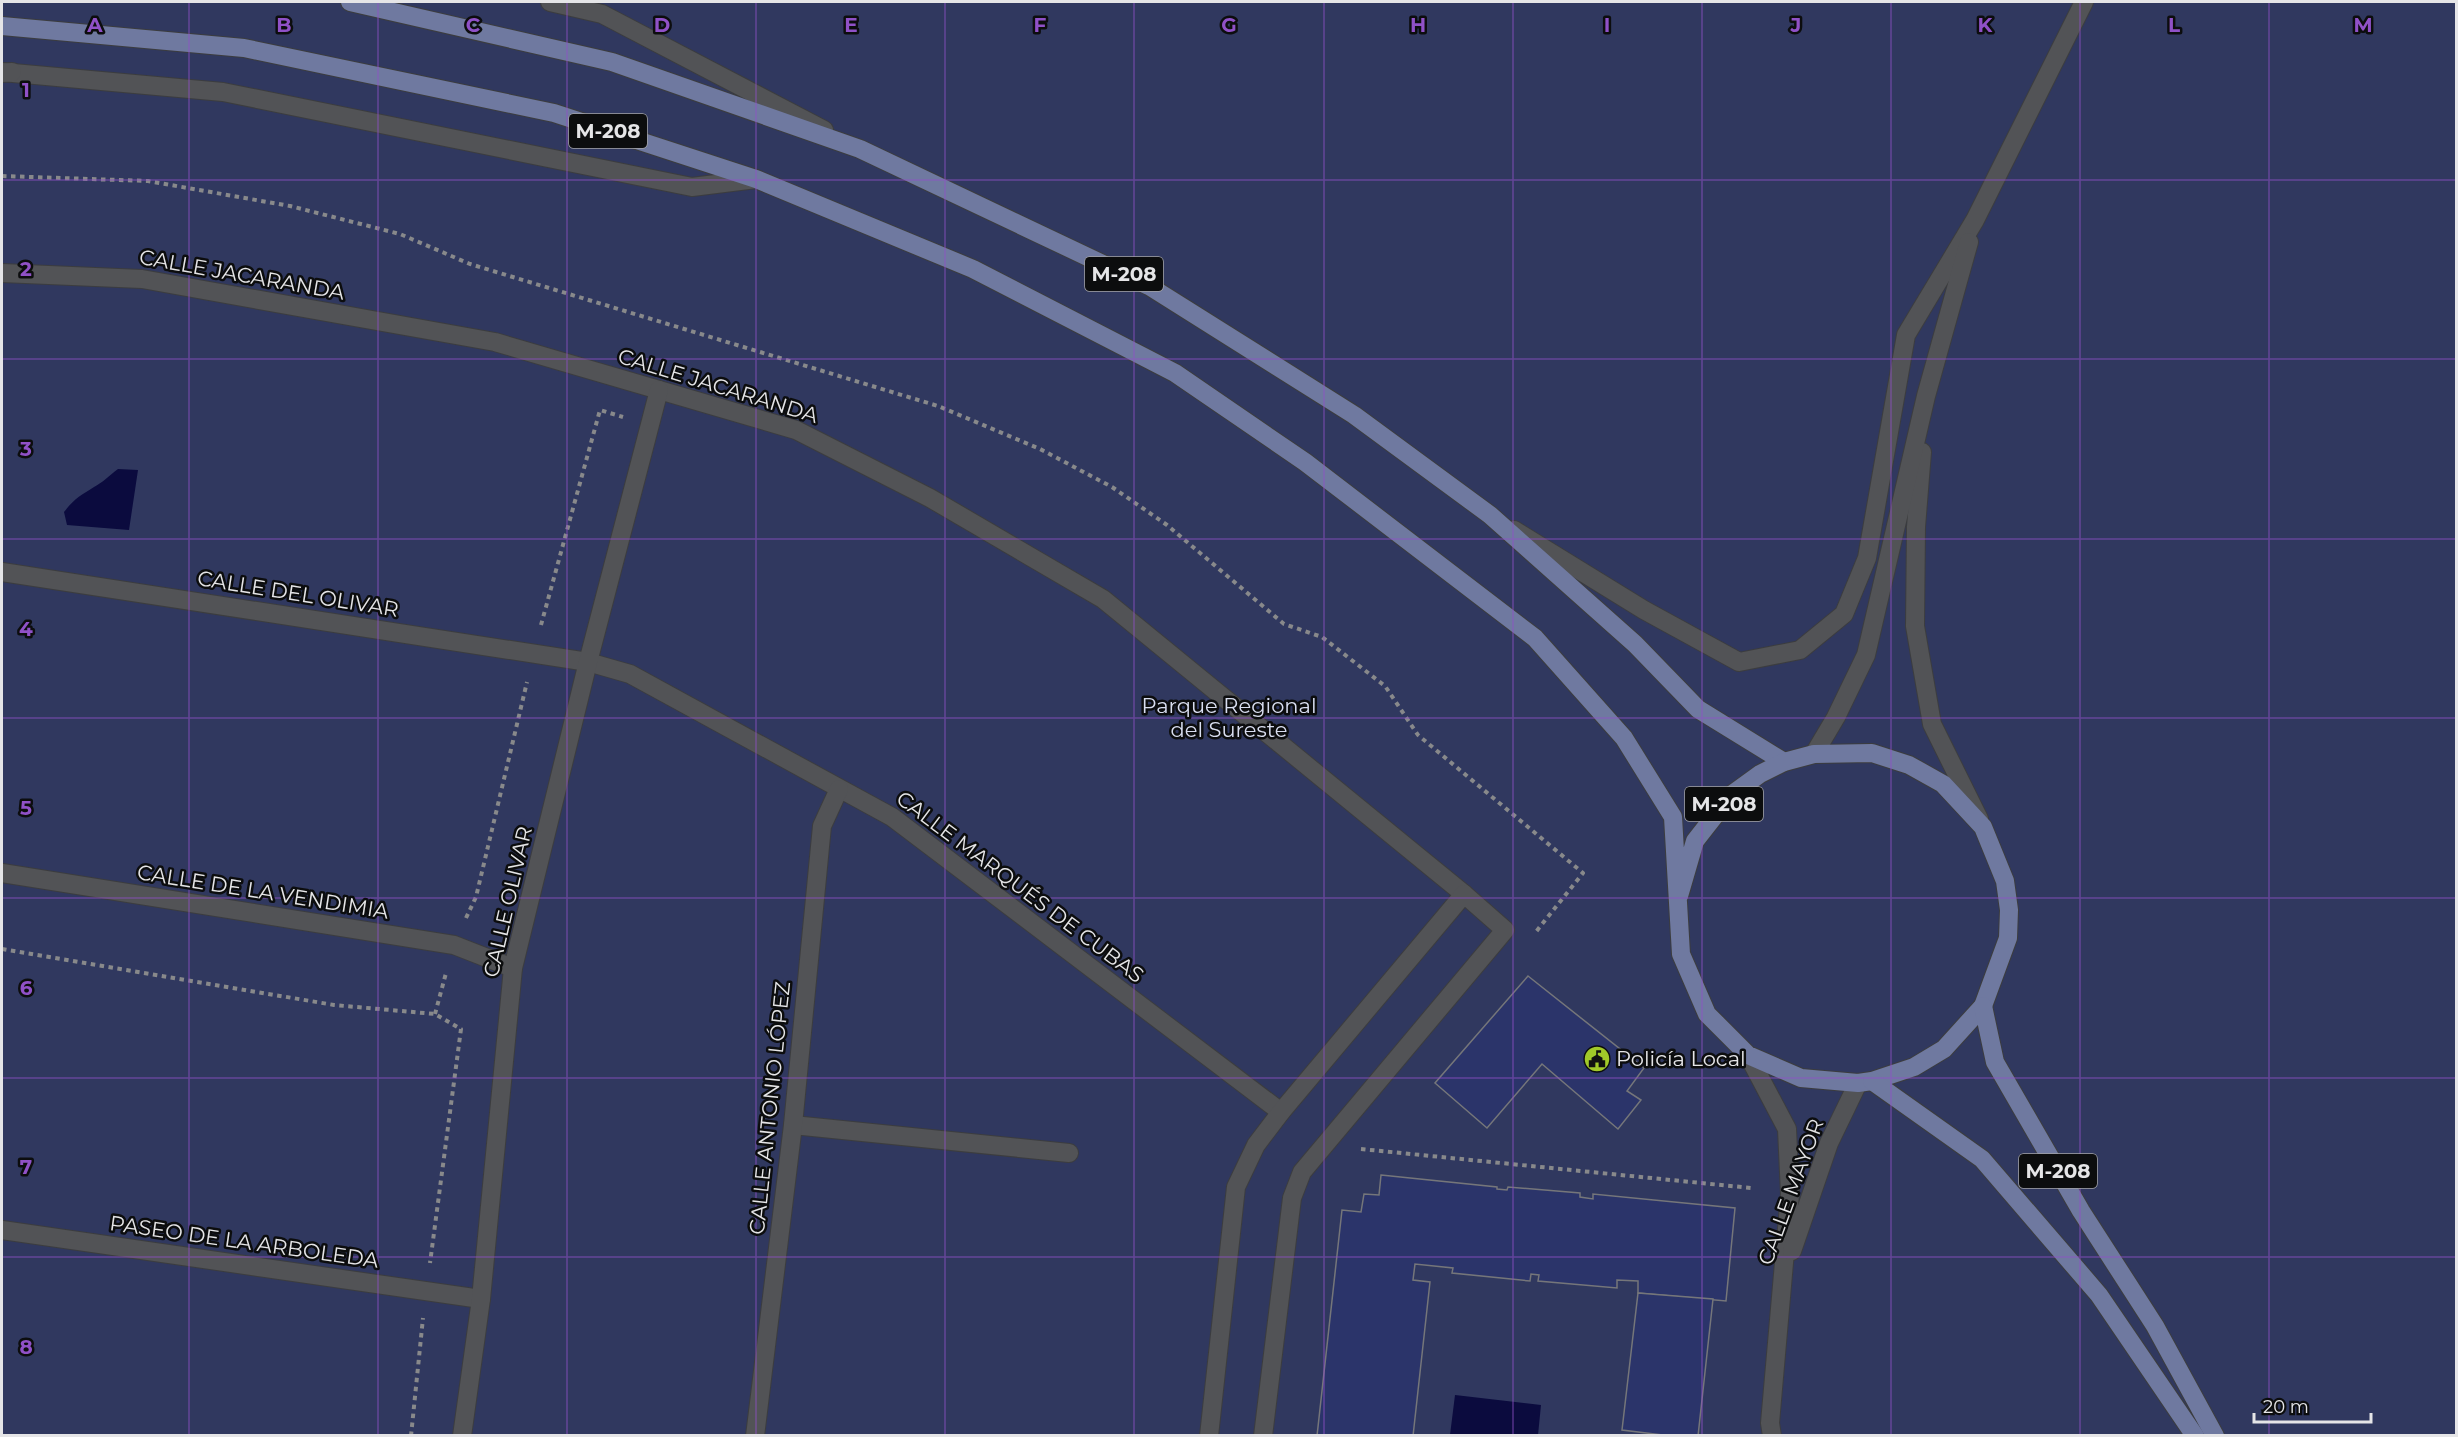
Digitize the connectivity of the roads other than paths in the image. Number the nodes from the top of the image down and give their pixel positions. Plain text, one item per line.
1 (350, 2) edge
2 (550, 2) edge
3 (2084, 2) edge
4 (2, 26) edge
5 (5, 72) edge
6 (860, 149) junction
7 (756, 180) junction
8 (1975, 220) junction
9 (2, 273) edge
10 (659, 390) junction
11 (1926, 396) junction
12 (1490, 515) junction
13 (2, 572) edge
14 (588, 662) junction
15 (1814, 754) junction
16 (1784, 762) junction
17 (839, 789) junction
18 (1983, 827) junction
19 (2, 873) edge
20 (1464, 894) junction
21 (1678, 896) junction
22 (513, 968) junction
23 (1983, 1006) junction
24 (1748, 1054) junction
25 (1865, 1082) junction
26 (1281, 1112) junction
27 (793, 1125) junction
28 (1069, 1154) dead end
29 (2, 1230) edge
30 (1781, 1284) junction
31 (481, 1299) junction
32 (462, 1436) edge
33 (755, 1436) edge
34 (1209, 1436) edge
35 (1263, 1436) edge
36 (1772, 1436) edge
37 (2195, 1436) edge
38 (2215, 1436) edge

1 - 6 main road, M-208
2 - 6 street
3 - 8 street
4 - 7 main road, M-208
5 - 7 street
6 - 12 main road, M-208
7 - 21 main road, M-208
8 - 11 street
8 - 12 street
9 - 10 street, CALLE JACARANDA
10 - 14 street, CALLE OLIVAR
10 - 20 street, CALLE JACARANDA
11 - 15 street
11 - 18 street
12 - 16 main road, M-208
13 - 14 street, CALLE DEL OLIVAR
14 - 17 street, CALLE MARQUÉS DE CUBAS
14 - 22 street, CALLE OLIVAR
15 - 16 main road, M-208
15 - 18 main road, M-208
16 - 21 main road, M-208
17 - 26 street, CALLE MARQUÉS DE CUBAS
17 - 27 street, CALLE ANTONIO LÓPEZ
18 - 23 main road, M-208
19 - 22 street, CALLE DE LA VENDIMIA
20 - 26 street
20 - 35 street, CALLE JACARANDA
21 - 24 main road, M-208
22 - 31 street, CALLE OLIVAR
23 - 25 main road, M-208
23 - 38 main road, M-208
24 - 25 main road, M-208
24 - 30 street, CALLE MAYOR
25 - 30 street, CALLE MAYOR
25 - 37 main road, M-208
26 - 34 street
27 - 28 street
27 - 33 street, CALLE ANTONIO LÓPEZ
29 - 31 street, PASEO DE LA ARBOLEDA
30 - 36 street, CALLE MAYOR
31 - 32 street, CALLE OLIVAR

